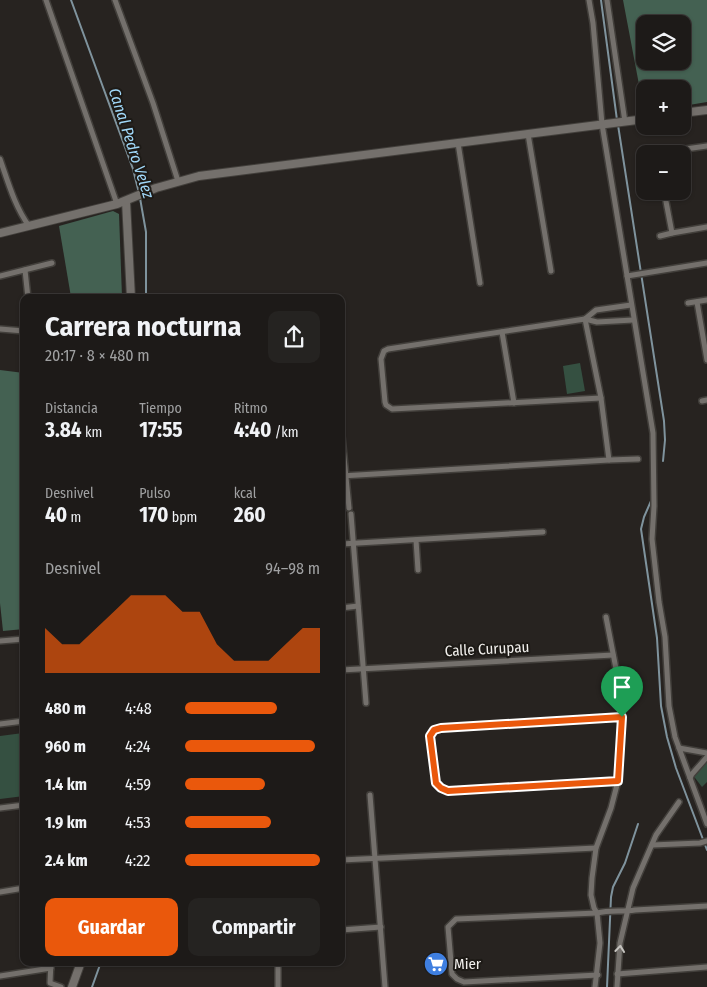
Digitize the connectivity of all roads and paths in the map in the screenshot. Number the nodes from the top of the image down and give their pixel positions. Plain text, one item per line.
1 (46, 0) edge
2 (116, 0) edge
3 (589, 0) edge
4 (607, 0) edge
5 (707, 110) edge
6 (691, 112) edge
7 (636, 120) edge
8 (619, 122) junction
9 (602, 124) junction
10 (528, 134) junction
11 (458, 143) junction
12 (707, 146) edge
13 (691, 148) edge
14 (0, 159) edge
15 (178, 181) junction
16 (666, 200) edge
17 (126, 201) junction
18 (117, 204) junction
19 (29, 226) junction
20 (707, 227) edge
21 (672, 232) junction
22 (0, 233) edge
23 (660, 236) dead end
24 (52, 263) dead end
25 (707, 263) edge
26 (24, 270) junction
27 (551, 271) dead end
28 (0, 276) edge
29 (627, 276) junction
30 (480, 282) dead end
31 (27, 294) edge
32 (131, 294) edge
33 (707, 300) edge
34 (697, 302) junction
35 (688, 303) dead end
36 (631, 305) junction
37 (585, 319) junction
38 (634, 320) junction
39 (0, 329) edge
40 (20, 331) edge
41 (502, 332) junction
42 (706, 345) edge
43 (707, 360) edge
44 (601, 398) junction
45 (514, 403) junction
46 (638, 459) dead end
47 (609, 460) junction
48 (345, 476) edge
49 (345, 482) edge
50 (349, 508) dead end
51 (350, 514) dead end
52 (543, 532) dead end
53 (416, 540) junction
54 (345, 544) edge
55 (352, 544) junction
56 (418, 570) dead end
57 (358, 606) junction
58 (345, 608) edge
59 (606, 617) dead end
60 (20, 638) edge
61 (0, 641) edge
62 (613, 655) junction
63 (363, 669) junction
64 (345, 670) edge
65 (366, 703) dead end
66 (622, 717) junction
67 (20, 721) edge
68 (0, 724) edge
69 (679, 748) junction
70 (707, 753) edge
71 (707, 757) edge
72 (690, 778) junction
73 (618, 781) junction
74 (370, 795) dead end
75 (679, 802) dead end
76 (20, 806) edge
77 (0, 808) edge
78 (707, 824) edge
79 (706, 841) edge
80 (652, 845) junction
81 (596, 848) junction
82 (374, 858) junction
83 (345, 860) edge
84 (20, 889) edge
85 (0, 892) edge
86 (707, 906) edge
87 (627, 911) junction
88 (597, 913) junction
89 (381, 927) junction
90 (345, 930) edge
91 (46, 966) edge
92 (51, 966) edge
93 (80, 966) edge
94 (278, 966) edge
95 (707, 967) edge
96 (617, 974) junction
97 (598, 975) junction
98 (0, 976) edge
99 (49, 985) edge
100 (61, 987) edge
101 (72, 987) edge
102 (278, 987) edge
103 (385, 987) edge
104 (595, 987) edge
105 (617, 987) edge

1 - 18 street
2 - 15 street
3 - 9 street
4 - 8 street
5 - 6 street
7 - 8 street
8 - 9 street
9 - 10 street
9 - 29 street
10 - 11 street
10 - 27 street
11 - 15 street
11 - 30 street
12 - 13 street
14 - 19 street
15 - 17 street
16 - 21 street
17 - 18 street
17 - 32 street
18 - 19 street
19 - 22 street
20 - 21 street
21 - 23 street
24 - 26 street
25 - 29 street
26 - 28 street
26 - 31 street
29 - 36 street
33 - 34 street
34 - 35 street
34 - 42 street
36 - 37 street
36 - 38 street
37 - 38 street
37 - 41 street
37 - 44 street
38 - 69 street
39 - 40 street
41 - 45 street
41 - 45 street
42 - 43 street
44 - 45 street
44 - 47 street
46 - 47 street
47 - 48 street
49 - 50 street
51 - 55 street
52 - 53 street
53 - 55 street
53 - 56 street
54 - 55 street
55 - 57 street
57 - 58 street
57 - 63 street
59 - 62 street
60 - 61 street
62 - 63 street, Calle Curupau
62 - 66 street
63 - 64 street, Calle Curupau
63 - 65 street
66 - 73 street
66 - 73 street
67 - 68 street
69 - 70 street
69 - 72 street
71 - 72 street
72 - 78 street
73 - 81 street
74 - 82 street
75 - 80 street
76 - 77 street
79 - 80 street
80 - 87 street
81 - 82 street
81 - 88 street
82 - 83 street
82 - 89 street
84 - 85 street
86 - 87 street
87 - 88 street
96 -> 87 street
88 - 97 street
88 - 97 street
89 - 90 street
89 - 103 street
91 - 98 street
92 - 99 street
93 - 101 street
94 - 102 street
95 - 96 street
96 - 105 street
97 - 104 street
99 - 100 street

